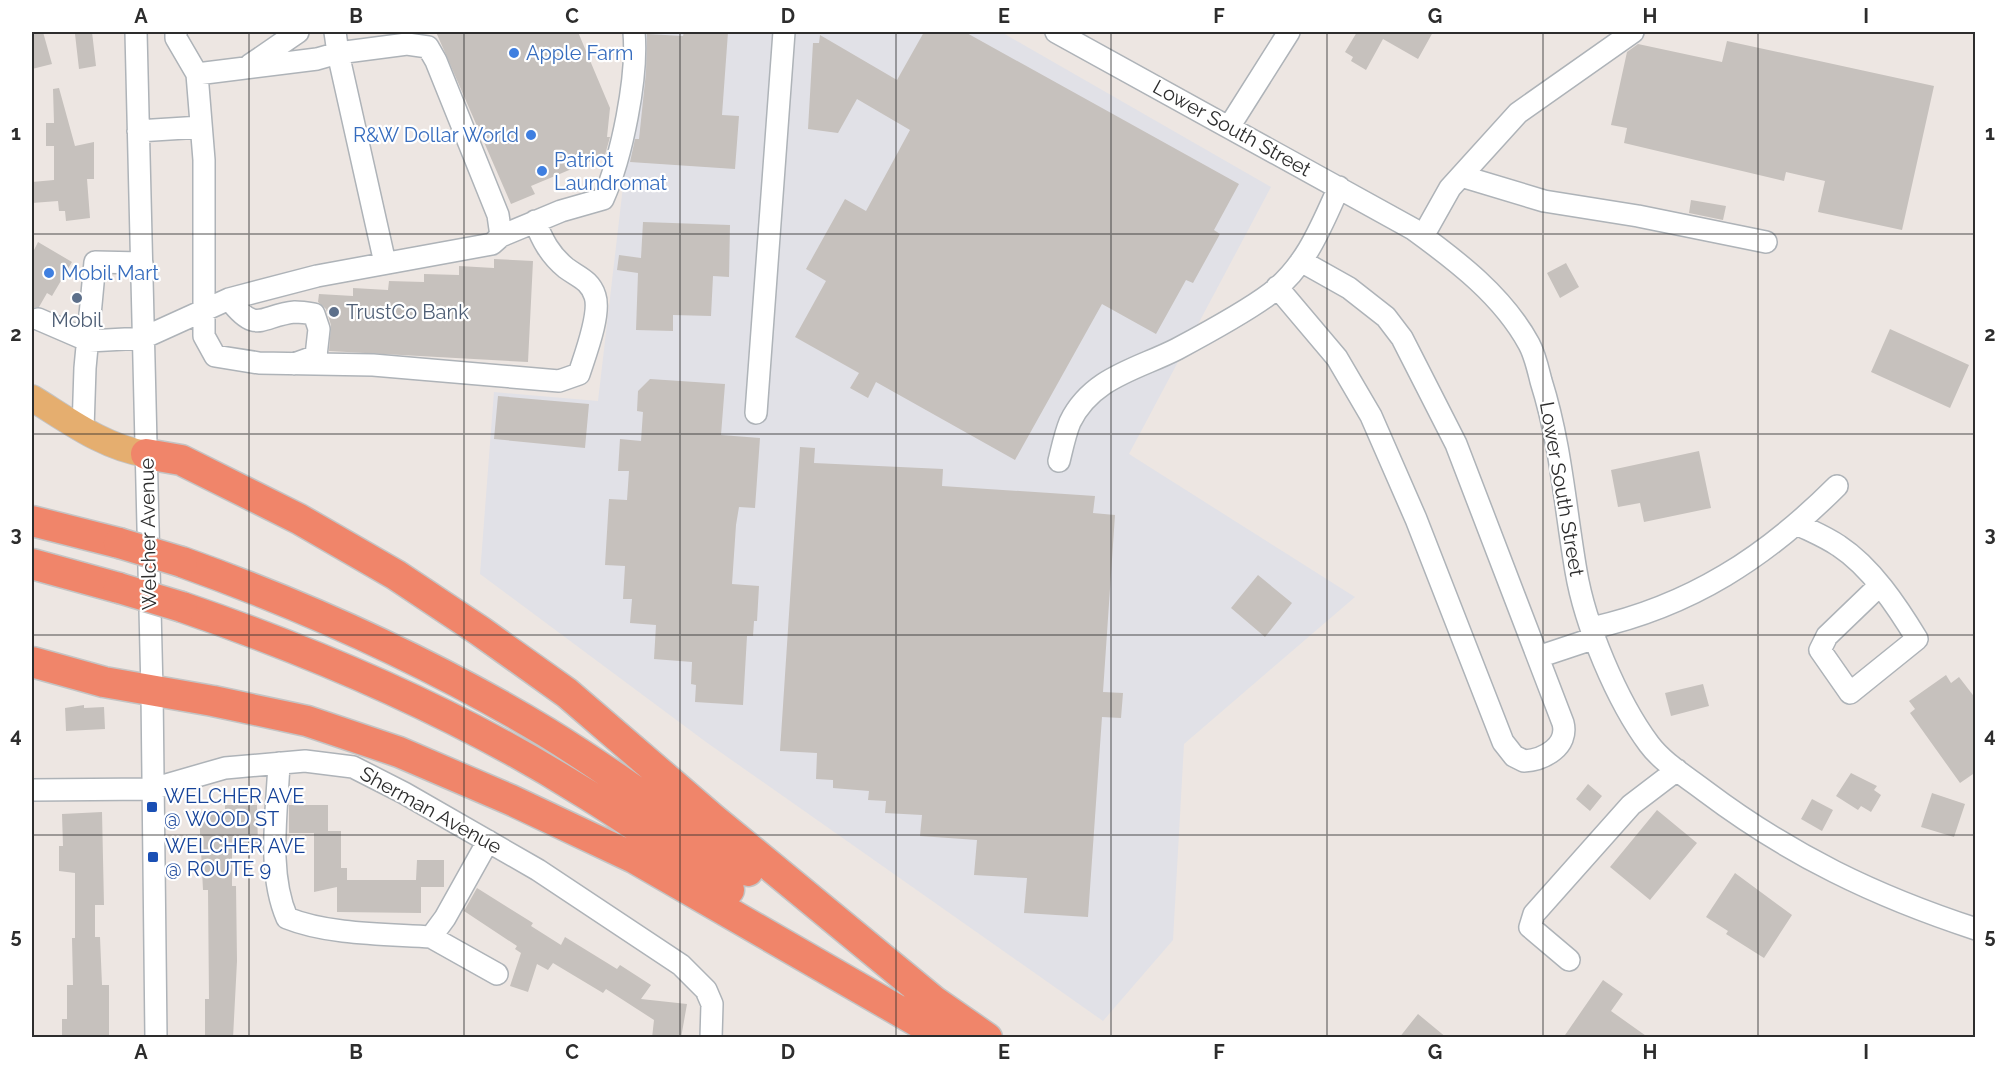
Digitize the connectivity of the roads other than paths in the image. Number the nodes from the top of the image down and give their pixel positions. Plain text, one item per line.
1 (136, 32) edge
2 (176, 32) edge
3 (298, 32) edge
4 (335, 32) edge
5 (634, 32) edge
6 (784, 32) edge
7 (1056, 32) edge
8 (1289, 32) edge
9 (1633, 32) edge
10 (338, 53) junction
11 (247, 68) junction
12 (197, 74) junction
13 (1229, 127) junction
14 (201, 128) junction
15 (138, 131) junction
16 (1461, 177) junction
17 (1339, 187) junction
18 (535, 221) junction
19 (501, 236) junction
20 (1423, 236) junction
21 (1766, 242) dead end
22 (1301, 261) junction
23 (141, 262) junction
24 (385, 263) junction
25 (1277, 287) junction
26 (230, 299) junction
27 (204, 310) junction
28 (38, 319) dead end
29 (143, 338) junction
30 (89, 341) junction
31 (293, 364) junction
32 (32, 398) edge
33 (756, 412) dead end
34 (83, 429) junction
35 (146, 454) junction
36 (1059, 461) dead end
37 (1837, 486) dead end
38 (32, 521) edge
39 (1797, 524) junction
40 (32, 564) edge
41 (1880, 585) junction
42 (1594, 633) junction
43 (1538, 657) junction
44 (32, 662) edge
45 (152, 692) junction
46 (279, 764) junction
47 (1677, 770) junction
48 (152, 789) junction
49 (32, 790) edge
50 (488, 841) junction
51 (1976, 929) edge
52 (431, 937) junction
53 (1569, 960) dead end
54 (497, 974) dead end
55 (932, 1021) edge
56 (156, 1038) edge
57 (711, 1038) edge
58 (987, 1038) edge

1 - 15 street, Welcher Avenue
2 - 12 street
3 - 11 street
4 - 10 street
5 - 18 street
6 - 33 street
7 - 13 street, Lower South Street
8 - 13 street
9 - 16 street
10 - 11 street
10 - 19 street
10 - 24 street
11 - 12 street
12 - 14 street
13 - 17 street, Lower South Street
14 - 15 street
14 - 27 street
15 - 23 street, Welcher Avenue
16 - 20 street
16 - 21 street
17 - 20 street, Lower South Street
17 - 22 street
18 - 19 street
18 - 31 street
19 - 24 street
20 - 42 street, Lower South Street
22 - 25 street
22 - 43 street
23 - 29 street, Welcher Avenue
23 - 30 street
24 - 26 street
25 - 36 street
25 - 43 street
26 - 27 street
26 - 31 street
27 - 29 street
27 - 31 street
28 - 30 street
29 - 30 street
29 - 35 street, Welcher Avenue
30 - 34 street
32 - 34 main road
34 - 35 main road
35 - 45 street, Welcher Avenue
35 - 55 highway
37 - 39 street
38 - 55 highway, bridge
39 - 41 street
39 - 42 street
40 - 55 highway, bridge
41 - 41 street
42 - 43 street
42 - 47 street, Lower South Street
44 - 45 highway
45 - 48 street, Welcher Avenue
45 - 55 highway
46 - 48 street, Sherman Avenue
46 - 50 street, Sherman Avenue
46 - 52 street
47 - 51 street, Lower South Street
47 - 53 street
48 - 49 street, Sherman Avenue
48 - 56 street, Welcher Avenue
50 - 52 street
50 - 57 street, Sherman Avenue
52 - 54 street
55 - 58 highway

